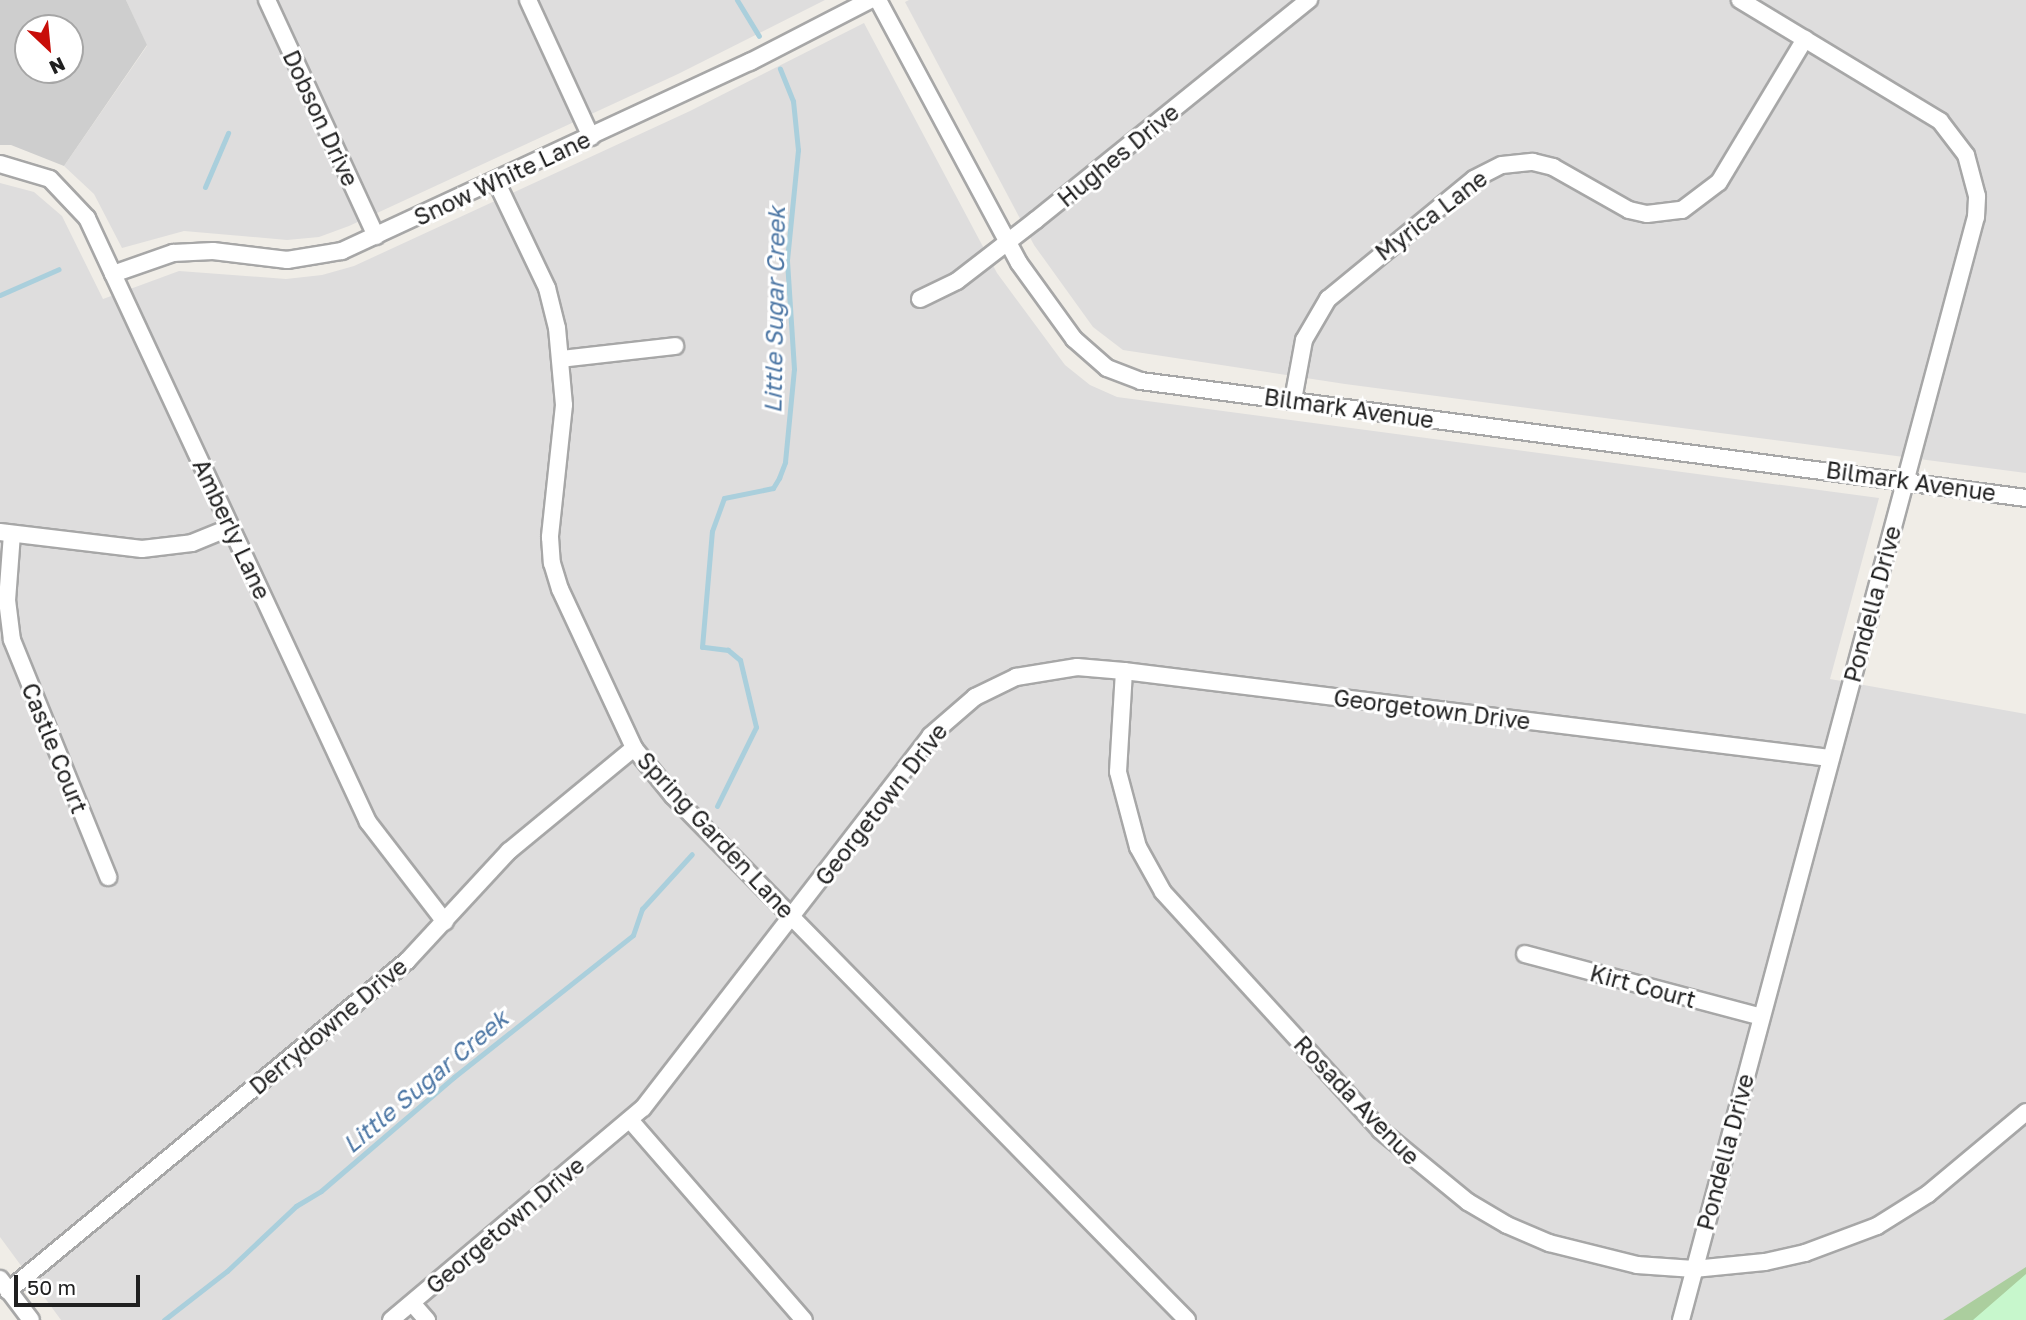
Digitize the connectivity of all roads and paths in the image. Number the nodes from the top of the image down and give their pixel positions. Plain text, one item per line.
1 (267, 0) edge
2 (528, 0) edge
3 (870, 0) edge
4 (878, 0) edge
5 (1309, 0) edge
6 (1740, 0) edge
7 (1805, 39) junction
8 (591, 137) junction
9 (0, 164) edge
10 (496, 181) junction
11 (376, 236) junction
12 (1007, 242) junction
13 (113, 274) junction
14 (920, 299) dead end
15 (675, 346) dead end
16 (561, 359) junction
17 (1293, 400) junction
18 (1905, 478) junction
19 (2026, 498) edge
20 (231, 527) junction
21 (6, 533) edge
22 (1124, 671) junction
23 (634, 748) junction
24 (1830, 758) junction
25 (108, 877) dead end
26 (793, 918) junction
27 (445, 922) junction
28 (1524, 954) dead end
29 (1761, 1017) junction
30 (2026, 1112) edge
31 (630, 1120) junction
32 (1694, 1269) junction
33 (4, 1285) edge
34 (412, 1303) junction
35 (31, 1320) edge
36 (391, 1320) edge
37 (427, 1320) edge
38 (804, 1320) edge
39 (1186, 1320) edge
40 (1681, 1320) edge

1 - 11 street, Dobson Drive
2 - 8 street
3 - 8 street, Snow White Lane
4 - 12 street, Bilmark Avenue
5 - 12 street, Hughes Drive
6 - 7 street, Pondella Drive
7 - 17 street, Myrica Lane
7 - 18 street, Pondella Drive
8 - 10 street, Snow White Lane
9 - 13 street, Amberly Lane
10 - 11 street, Snow White Lane
10 - 16 street, Spring Garden Lane
11 - 13 street, Snow White Lane
12 - 14 street, Hughes Drive
12 - 17 street, Bilmark Avenue
13 - 20 street, Amberly Lane
15 - 16 street
16 - 23 street, Spring Garden Lane
17 - 18 street, Bilmark Avenue
18 - 19 street, Bilmark Avenue
18 - 24 street, Pondella Drive
20 - 21 street
20 - 27 street, Amberly Lane
21 - 25 street, Castle Court
22 - 24 street, Georgetown Drive
22 - 26 street, Georgetown Drive
22 - 32 street, Rosada Avenue
23 - 26 street, Spring Garden Lane
23 - 27 street, Derrydowne Drive
24 - 29 street, Pondella Drive
26 - 31 street, Georgetown Drive
26 - 39 street, Spring Garden Lane
27 - 33 street, Derrydowne Drive
28 - 29 street, Kirt Court
29 - 32 street, Pondella Drive
30 - 32 street, Rosada Avenue
31 - 34 street, Georgetown Drive
31 - 38 street
32 - 40 street, Pondella Drive
33 - 35 street
34 - 36 street, Georgetown Drive
34 - 37 street

